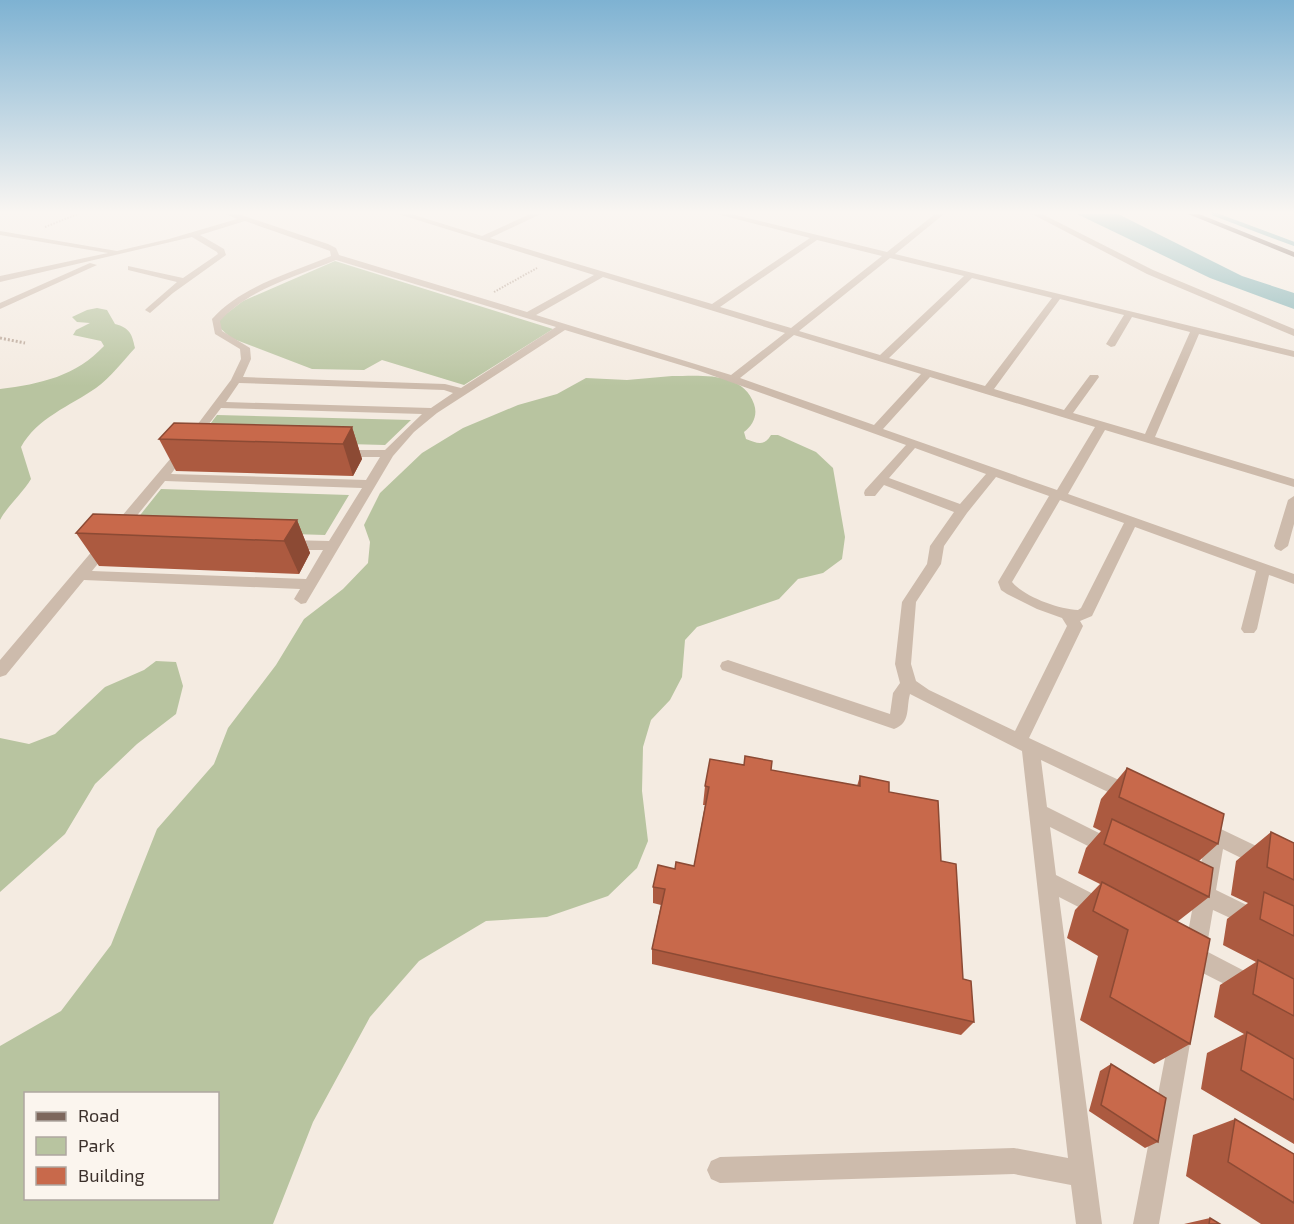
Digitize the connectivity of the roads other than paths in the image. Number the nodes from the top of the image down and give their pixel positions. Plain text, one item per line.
1 (36, 271) edge
2 (80, 271) edge
3 (143, 271) edge
4 (198, 271) edge
5 (305, 271) edge
6 (381, 271) edge
7 (593, 271) edge
8 (767, 271) edge
9 (870, 271) edge
10 (954, 271) edge
11 (1148, 271) edge
12 (602, 274) junction
13 (970, 275) junction
14 (0, 279) edge
15 (184, 281) junction
16 (1057, 297) junction
17 (0, 306) edge
18 (714, 307) junction
19 (150, 310) dead end
20 (1129, 314) junction
21 (527, 316) junction
22 (562, 327) junction
23 (1196, 330) junction
24 (794, 332) junction
25 (1294, 333) edge
26 (1111, 344) dead end
27 (1294, 354) edge
28 (883, 358) junction
29 (929, 372) junction
30 (1094, 377) dead end
31 (733, 379) junction
32 (236, 381) junction
33 (988, 390) junction
34 (462, 392) junction
35 (218, 405) junction
36 (434, 411) junction
37 (1067, 414) junction
38 (1102, 425) junction
39 (876, 430) junction
40 (1149, 438) junction
41 (913, 444) junction
42 (328, 453) edge
43 (388, 454) junction
44 (993, 473) junction
45 (162, 477) junction
46 (882, 480) junction
47 (1294, 483) edge
48 (370, 484) junction
49 (870, 493) dead end
50 (1058, 495) junction
51 (1294, 500) edge
52 (962, 510) junction
53 (1132, 520) junction
54 (110, 539) junction
55 (134, 540) edge
56 (274, 544) edge
57 (332, 546) junction
58 (1281, 546) dead end
59 (1264, 568) junction
60 (80, 575) junction
61 (1294, 579) edge
62 (310, 584) junction
63 (301, 599) dead end
64 (1067, 614) junction
65 (1249, 629) dead end
66 (728, 666) dead end
67 (0, 671) edge
68 (909, 685) junction
69 (1024, 744) junction
70 (1143, 801) edge
71 (1038, 812) junction
72 (1185, 821) edge
73 (1216, 836) junction
74 (1132, 859) edge
75 (1294, 874) edge
76 (1046, 880) junction
77 (1185, 884) edge
78 (1206, 895) junction
79 (1120, 918) edge
80 (1274, 929) edge
81 (1173, 946) edge
82 (1194, 957) junction
83 (1190, 980) edge
84 (1264, 994) edge
85 (1184, 1015) edge
86 (720, 1170) dead end
87 (1083, 1174) junction
88 (1089, 1224) edge
89 (1146, 1224) edge

1 - 14 street
2 - 17 street
3 - 15 street
4 - 15 street
5 - 32 street
6 - 21 street
7 - 12 street
8 - 18 street
9 - 24 street
10 - 13 street
11 - 25 street
12 - 18 street
12 - 21 street
13 - 16 street
13 - 28 street
15 - 19 street
16 - 20 street
16 - 33 street
18 - 24 street
20 - 23 street
20 - 26 street
21 - 22 street
22 - 31 street
22 - 34 street
23 - 27 street
23 - 40 street
24 - 28 street
24 - 31 street
28 - 29 street
29 - 33 street
29 - 39 street
30 - 37 street
31 - 39 street
32 - 34 street
32 - 35 street
33 - 37 street
34 - 36 street
35 - 36 street
35 - 45 street
36 - 43 street
37 - 38 street
38 - 40 street
38 - 50 street
39 - 41 street
40 - 47 street
41 - 44 street
41 - 46 street
42 - 43 street
43 - 48 street
44 - 50 street
44 - 52 street
45 - 48 street
45 - 54 street
46 - 49 street
46 - 52 street
48 - 57 street
50 - 53 street
50 - 64 street
51 - 58 street
52 - 68 street
53 - 59 street
53 - 64 street
54 - 55 street
54 - 60 street
56 - 57 street
57 - 62 street
59 - 61 street
59 - 65 street
60 - 62 street
60 - 67 street
62 - 63 street
64 - 69 street
66 - 68 street
68 - 69 street
69 - 70 street
69 - 71 street
71 - 74 street
71 - 76 street
72 - 73 street
73 - 75 street
73 - 78 street
76 - 79 street
76 - 87 street
77 - 78 street
78 - 80 street
78 - 82 street
81 - 82 street
82 - 83 street
82 - 84 street
85 - 89 street
86 - 87 street
87 - 88 street

